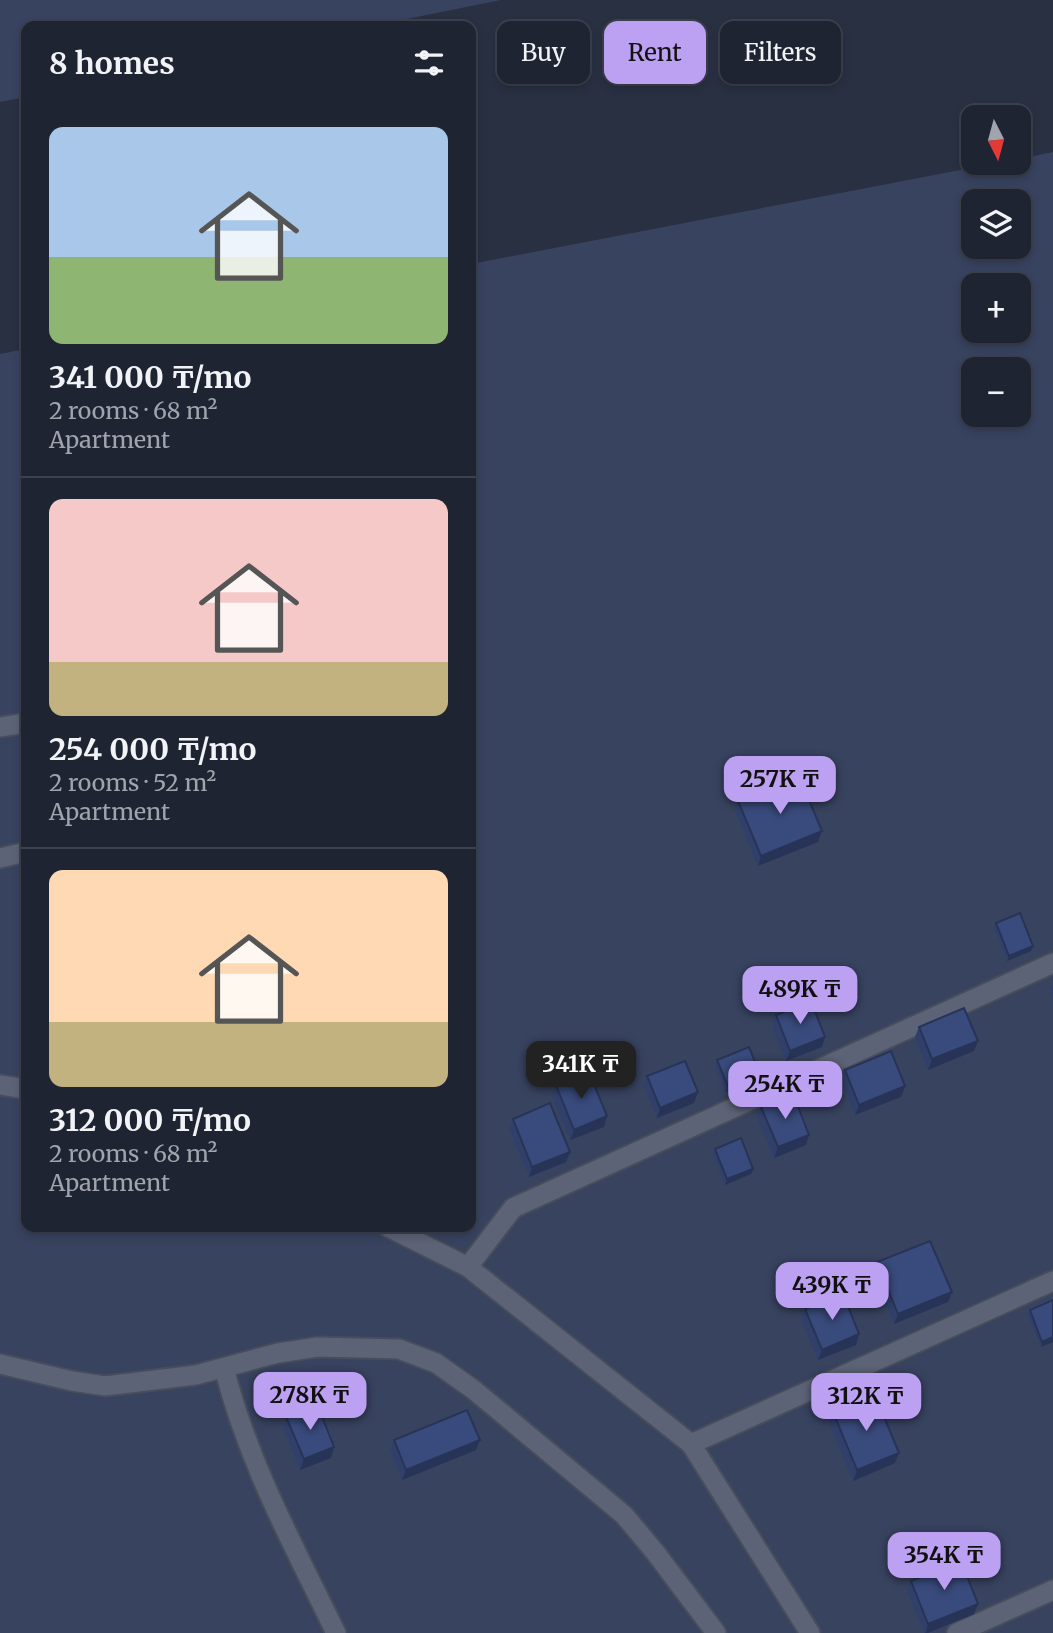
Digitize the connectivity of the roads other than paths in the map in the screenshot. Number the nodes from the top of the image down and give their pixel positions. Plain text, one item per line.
1 (21, 724) edge
2 (0, 727) edge
3 (21, 853) edge
4 (0, 858) edge
5 (1053, 963) edge
6 (0, 1084) edge
7 (21, 1089) edge
8 (398, 1232) edge
9 (468, 1267) junction
10 (1053, 1280) edge
11 (0, 1364) edge
12 (224, 1368) junction
13 (691, 1444) junction
14 (1053, 1590) edge
15 (337, 1633) edge
16 (716, 1633) edge
17 (810, 1633) edge
18 (957, 1633) edge

1 - 2 street
3 - 4 street
5 - 9 street
6 - 7 street
8 - 9 street
9 - 13 street
10 - 13 street
11 - 12 street
12 - 15 street
12 - 16 street
13 - 17 street
14 - 18 street

